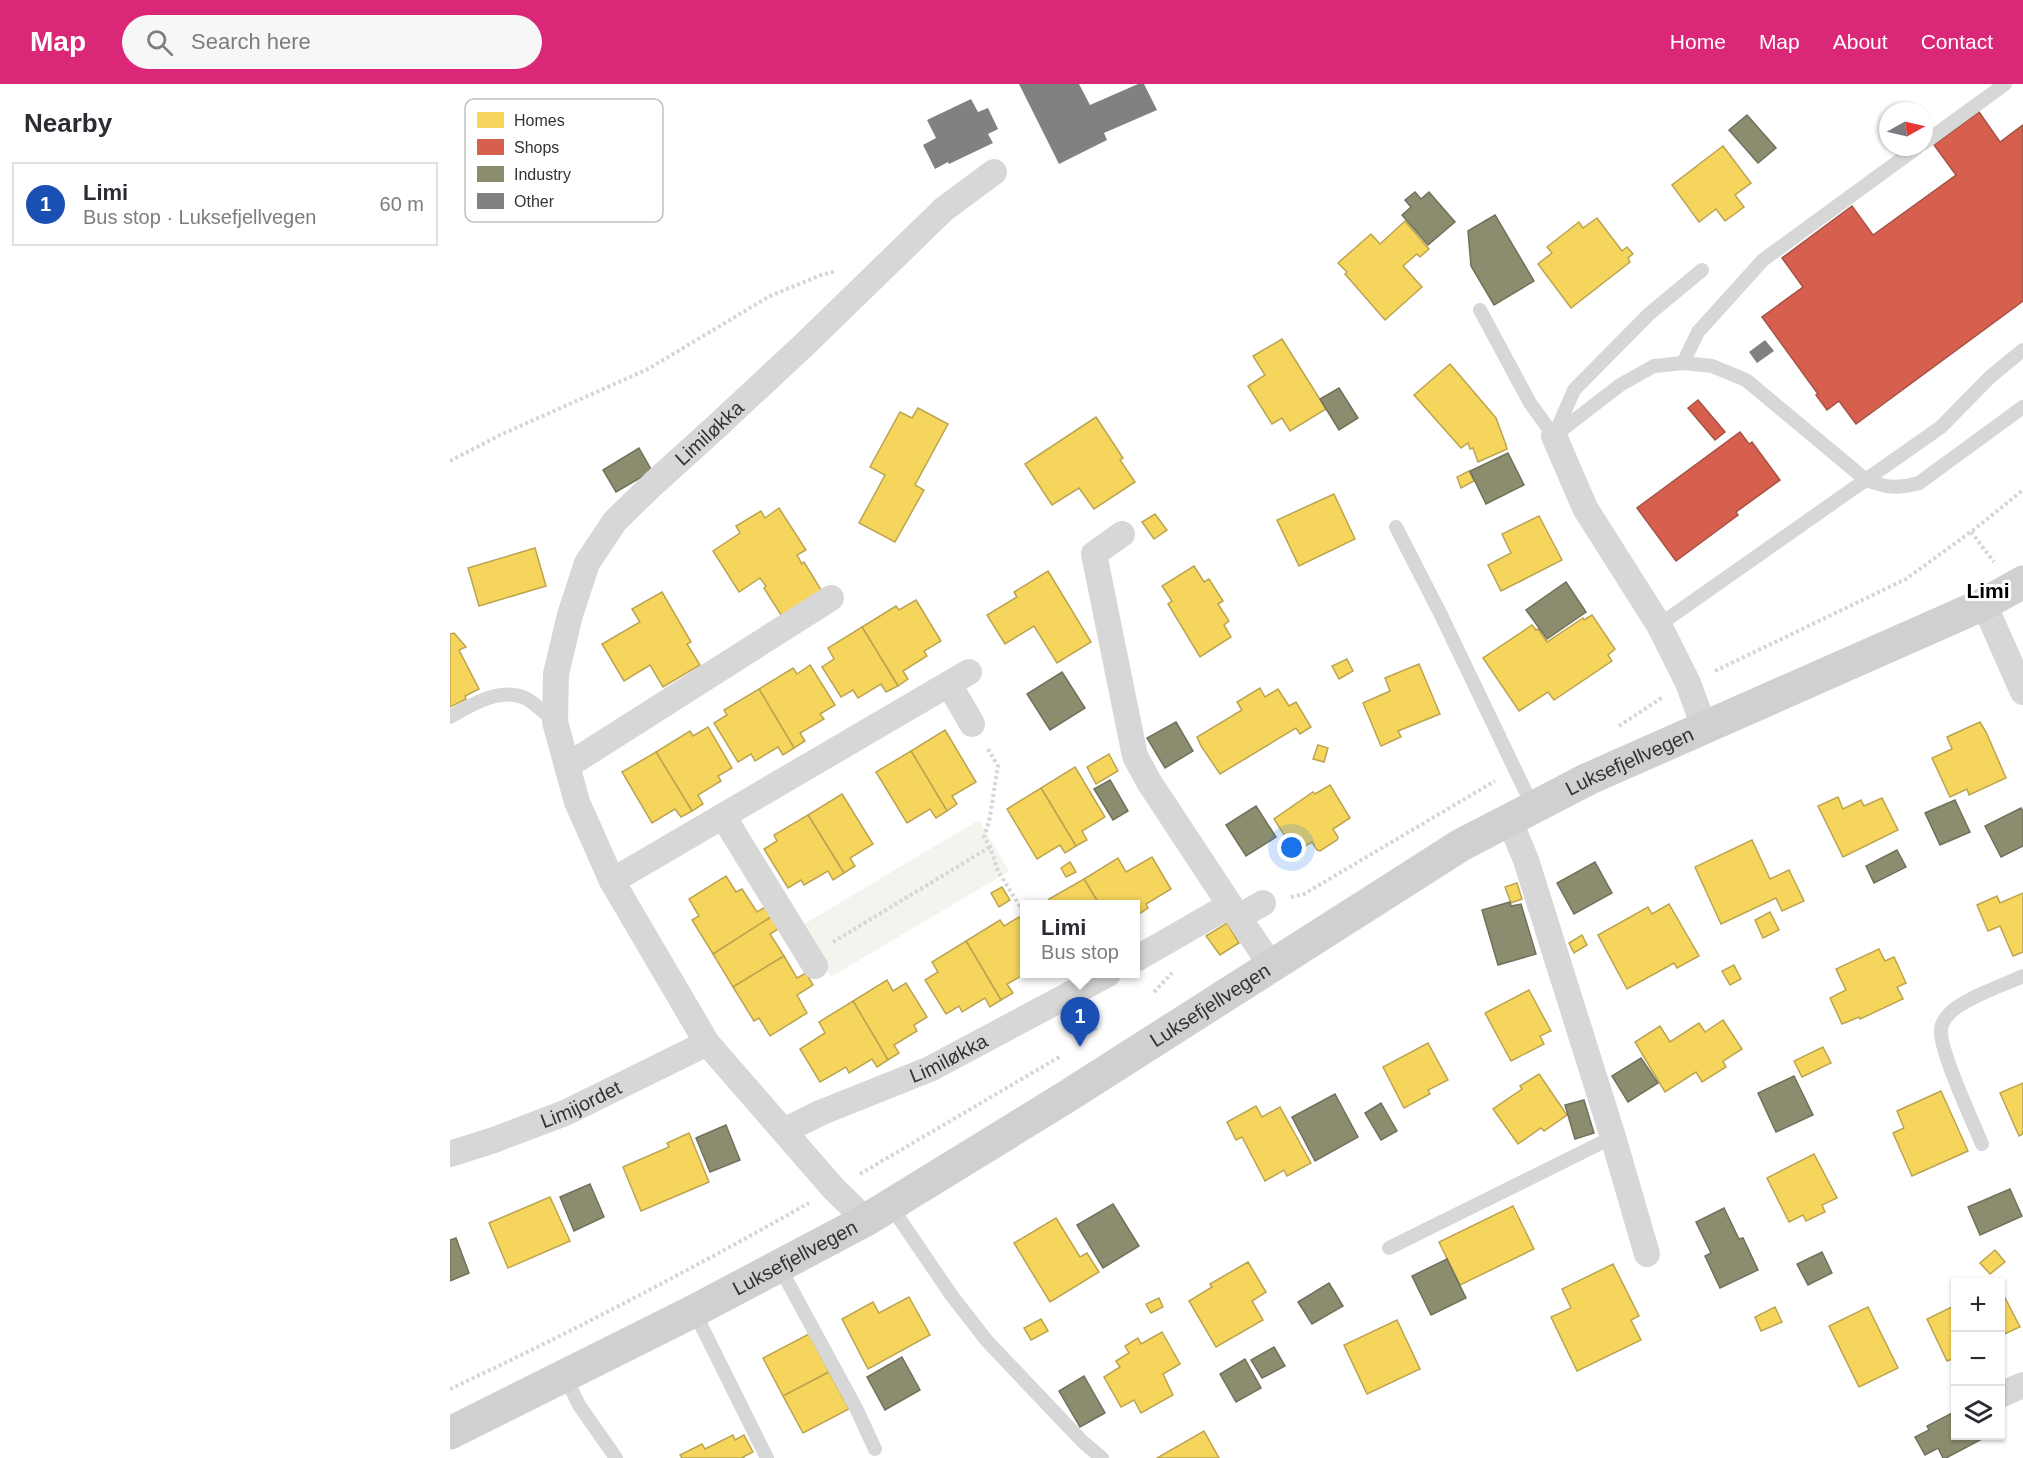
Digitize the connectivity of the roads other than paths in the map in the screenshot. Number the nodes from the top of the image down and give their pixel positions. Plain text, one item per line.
1 (2005, 84) edge
2 (1933, 136) edge
3 (1906, 156) edge
4 (994, 172) dead end
5 (1702, 270) dead end
6 (1480, 310) dead end
7 (2023, 350) edge
8 (1683, 363) junction
9 (2023, 407) edge
10 (1554, 436) junction
11 (1866, 480) junction
12 (1396, 527) dead end
13 (1122, 534) dead end
14 (2023, 582) edge
15 (831, 598) dead end
16 (1984, 604) junction
17 (1659, 625) junction
18 (2023, 692) edge
19 (450, 717) edge
20 (555, 722) junction
21 (972, 724) road end
22 (1704, 727) junction
23 (567, 766) junction
24 (1521, 813) junction
25 (723, 816) junction
26 (612, 881) junction
27 (1263, 903) road end
28 (1234, 911) junction
29 (1140, 957) edge
30 (812, 961) road end
31 (1271, 965) junction
32 (2023, 976) edge
33 (1100, 978) edge
34 (707, 1043) junction
35 (784, 1131) junction
36 (1613, 1137) junction
37 (1982, 1144) dead end
38 (450, 1154) edge
39 (878, 1213) junction
40 (1389, 1248) dead end
41 (1647, 1254) dead end
42 (779, 1266) junction
43 (694, 1311) junction
44 (565, 1376) junction
45 (2023, 1385) edge
46 (2005, 1393) edge
47 (450, 1433) edge
48 (875, 1449) dead end
49 (616, 1458) edge
50 (767, 1458) edge
51 (1102, 1458) edge

1 - 2 lane
3 - 8 lane
4 - 20 street, Limiløkka
5 - 10 lane
6 - 10 lane
7 - 11 lane
8 - 10 lane
8 - 11 lane
9 - 11 lane
10 - 17 street
11 - 17 lane
12 - 24 lane
13 - 28 street
14 - 16 main road, Luksefjellvegen
15 - 23 street
16 - 18 street
16 - 22 main road, Luksefjellvegen
17 - 22 street
19 - 20 lane
20 - 23 street, Limiløkka
21 - 25 street
22 - 24 main road, Luksefjellvegen
23 - 26 street, Limiløkka
24 - 31 main road, Luksefjellvegen
24 - 36 street
25 - 26 street
25 - 30 street
26 - 34 street, Limiløkka
27 - 28 street
28 - 29 street
28 - 31 street
31 - 39 main road, Luksefjellvegen
32 - 37 lane
33 - 35 street, Limiløkka
34 - 35 street, Limiløkka
34 - 38 street, Limijordet
35 - 39 street, Limiløkka
36 - 40 lane
36 - 41 street
39 - 42 main road, Luksefjellvegen
39 - 51 lane
42 - 43 main road, Luksefjellvegen
42 - 48 lane
43 - 44 main road, Luksefjellvegen
43 - 50 lane
44 - 47 main road, Luksefjellvegen
44 - 49 lane
45 - 46 street

